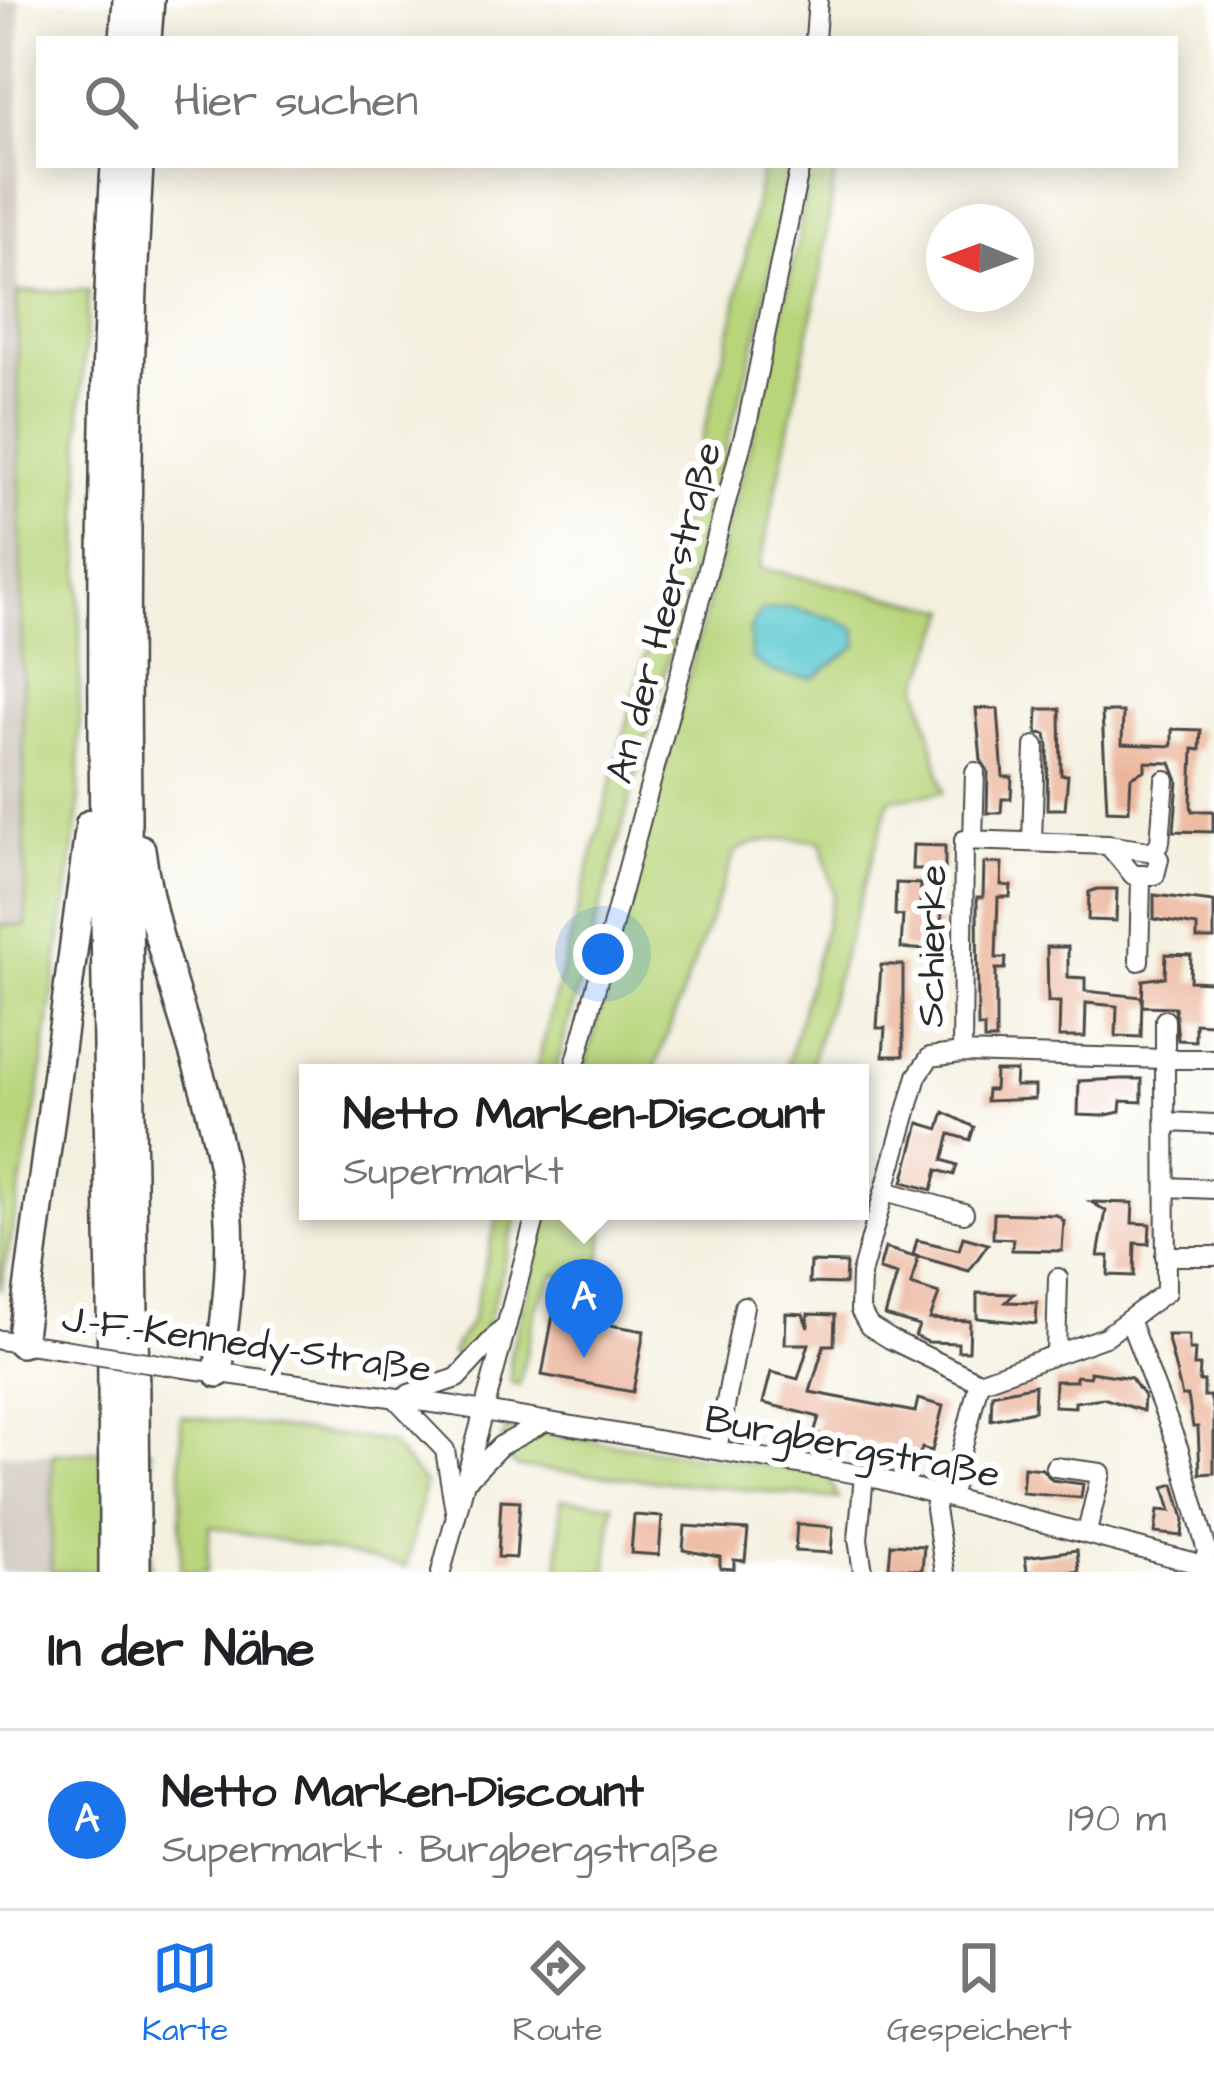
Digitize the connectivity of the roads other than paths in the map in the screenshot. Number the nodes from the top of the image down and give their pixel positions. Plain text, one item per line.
1 (127, 0) edge
2 (150, 0) edge
3 (818, 0) edge
4 (124, 36) edge
5 (147, 36) edge
6 (815, 36) edge
7 (116, 168) edge
8 (139, 168) edge
9 (799, 168) edge
10 (125, 709) junction
11 (1035, 746) dead end
12 (102, 767) junction
13 (975, 772) dead end
14 (1165, 780) dead end
15 (973, 840) junction
16 (1032, 842) junction
17 (1108, 845) junction
18 (1154, 851) junction
19 (1141, 878) junction
20 (1138, 961) dead end
21 (1165, 1020) dead end
22 (962, 1053) junction
23 (1214, 1059) edge
24 (1166, 1060) junction
25 (575, 1064) edge
26 (1168, 1122) junction
27 (1214, 1124) edge
28 (1166, 1187) junction
29 (1214, 1189) edge
30 (885, 1192) junction
31 (964, 1213) dead end
32 (535, 1220) edge
33 (1165, 1256) junction
34 (1214, 1256) edge
35 (1058, 1278) dead end
36 (744, 1306) dead end
37 (1130, 1322) junction
38 (507, 1324) junction
39 (11, 1342) edge
40 (1056, 1353) junction
41 (218, 1373) junction
42 (979, 1382) junction
43 (392, 1396) junction
44 (484, 1412) junction
45 (543, 1423) junction
46 (717, 1450) junction
47 (1055, 1467) dead end
48 (864, 1475) junction
49 (466, 1481) junction
50 (944, 1493) junction
51 (456, 1518) junction
52 (1087, 1532) junction
53 (1159, 1562) edge
54 (1209, 1566) edge
55 (113, 1572) edge
56 (136, 1572) edge
57 (441, 1572) edge
58 (863, 1572) edge
59 (945, 1572) edge

1 - 4 highway
2 - 5 highway
3 - 6 street
7 - 12 highway
8 - 10 highway
9 - 25 street, An der Heerstraße
10 - 41 highway
10 - 56 highway
11 - 16 street
12 - 39 highway
12 - 55 highway
13 - 15 street
14 - 18 street
15 - 16 street, Schierke
15 - 22 street, Schierke
16 - 17 street, Schierke
17 - 18 street, Schierke
17 - 19 street
18 - 19 street
19 - 20 street
21 - 24 street
22 - 24 street
22 - 30 street
23 - 24 street
24 - 26 street
26 - 27 street
26 - 28 street
28 - 29 street
28 - 33 street
30 - 31 street
30 - 42 street
32 - 38 street
33 - 34 street
33 - 37 street
35 - 40 street
36 - 46 street
37 - 40 street
37 - 54 street, Burgbergstraße
38 - 43 street
38 - 44 street
39 - 41 street, J.-F.-Kennedy-Straße, bridge
40 - 42 street
41 - 43 street, J.-F.-Kennedy-Straße
42 - 50 street
43 - 44 street, J.-F.-Kennedy-Straße
43 - 51 street
44 - 45 street, Burgbergstraße
44 - 49 street
45 - 46 street, Burgbergstraße
45 - 49 street
46 - 48 street, Burgbergstraße
47 - 52 street
48 - 50 street, Burgbergstraße
48 - 58 street
49 - 51 street
50 - 52 street, Burgbergstraße
50 - 59 street
51 - 57 street
52 - 53 street, Burgbergstraße
53 - 54 street, Burgbergstraße

